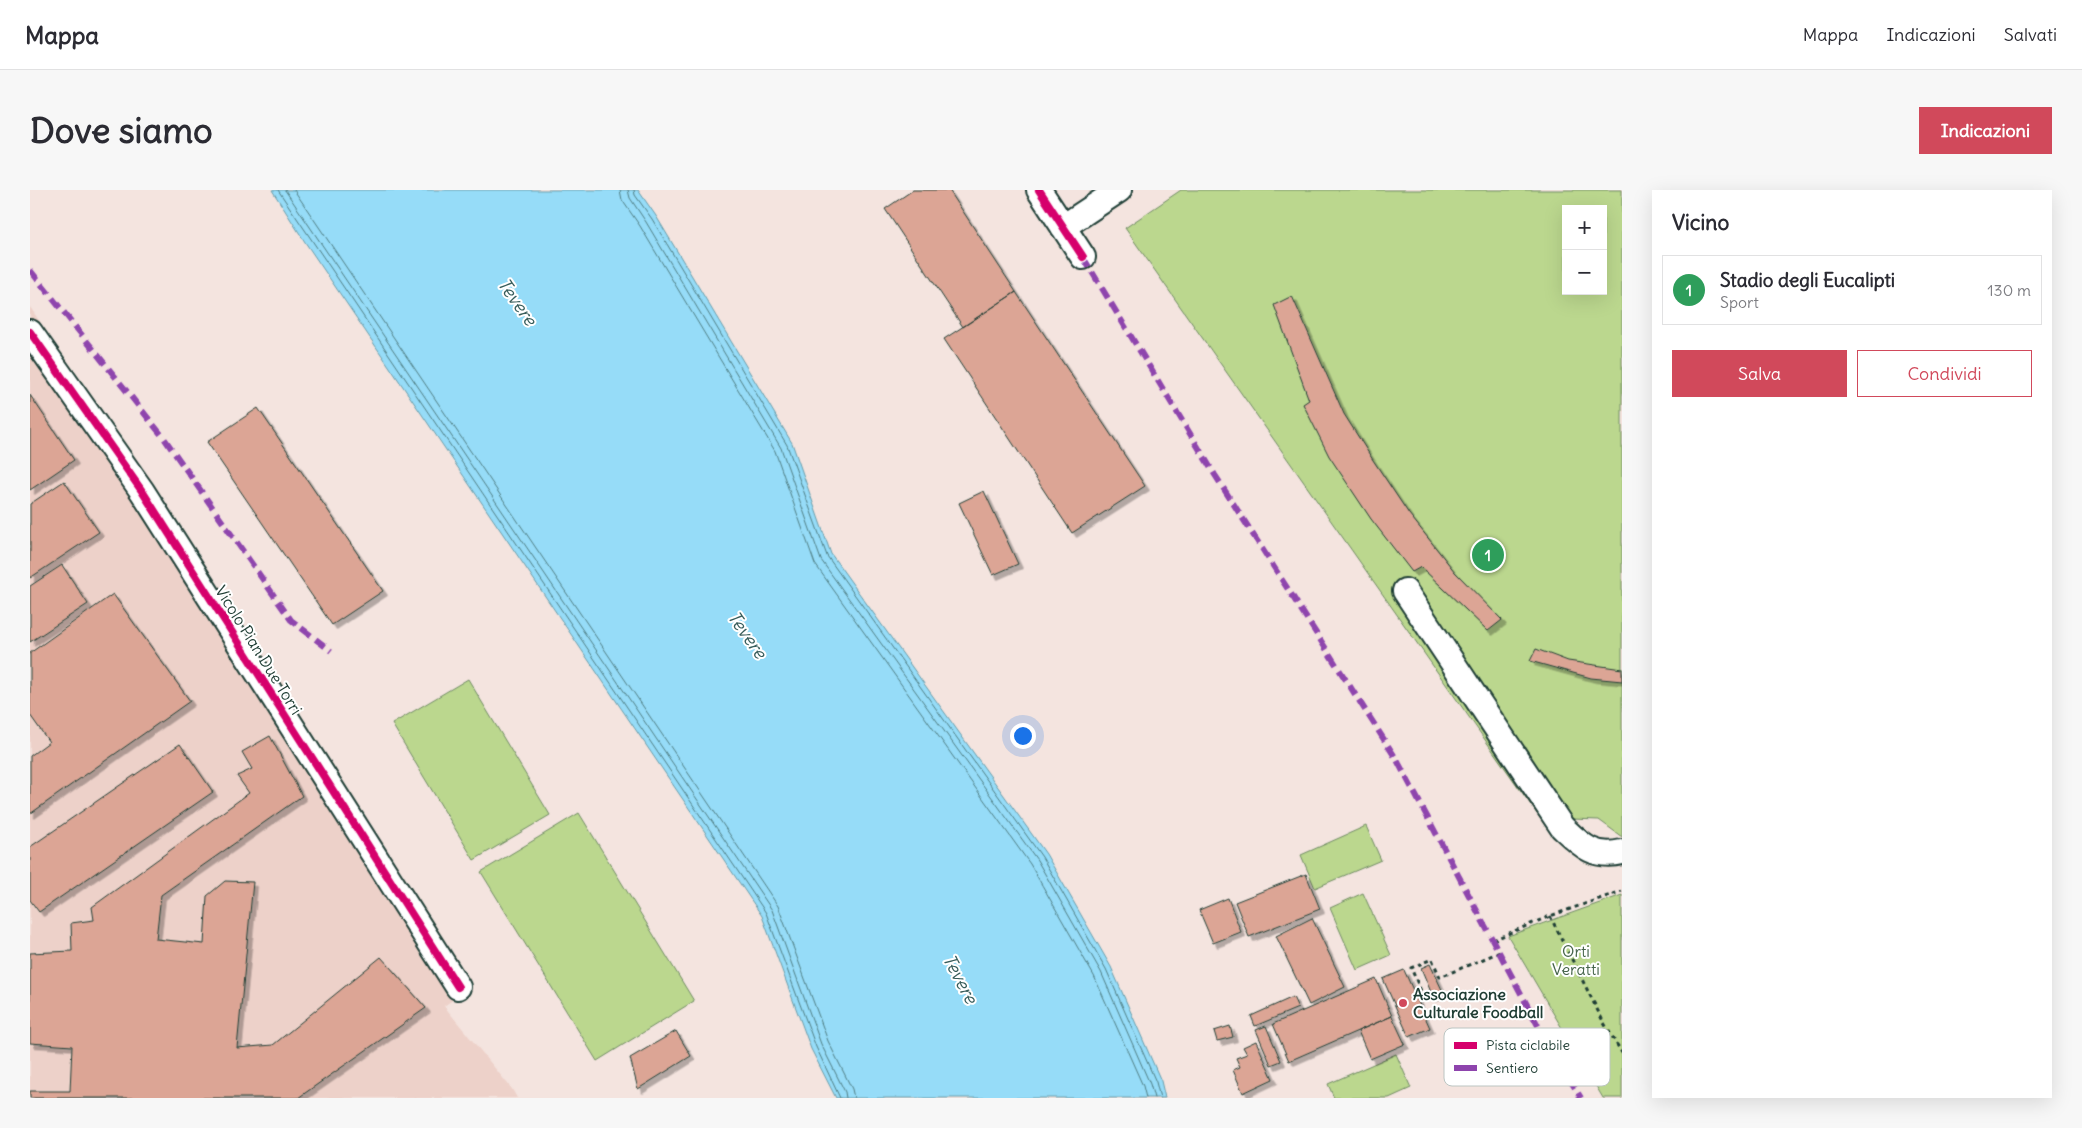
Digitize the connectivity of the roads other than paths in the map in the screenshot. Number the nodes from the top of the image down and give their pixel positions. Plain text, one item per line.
1 (1039, 190) edge
2 (1119, 190) edge
3 (1095, 196) edge
4 (1064, 226) junction
5 (1083, 257) dead end
6 (30, 332) edge
7 (1405, 591) dead end
8 (1622, 852) edge
9 (458, 987) dead end

1 - 4 street
2 - 3 street
3 - 4 street
4 - 5 street
6 - 9 street, Vicolo Pian Due Torri
7 - 8 street

